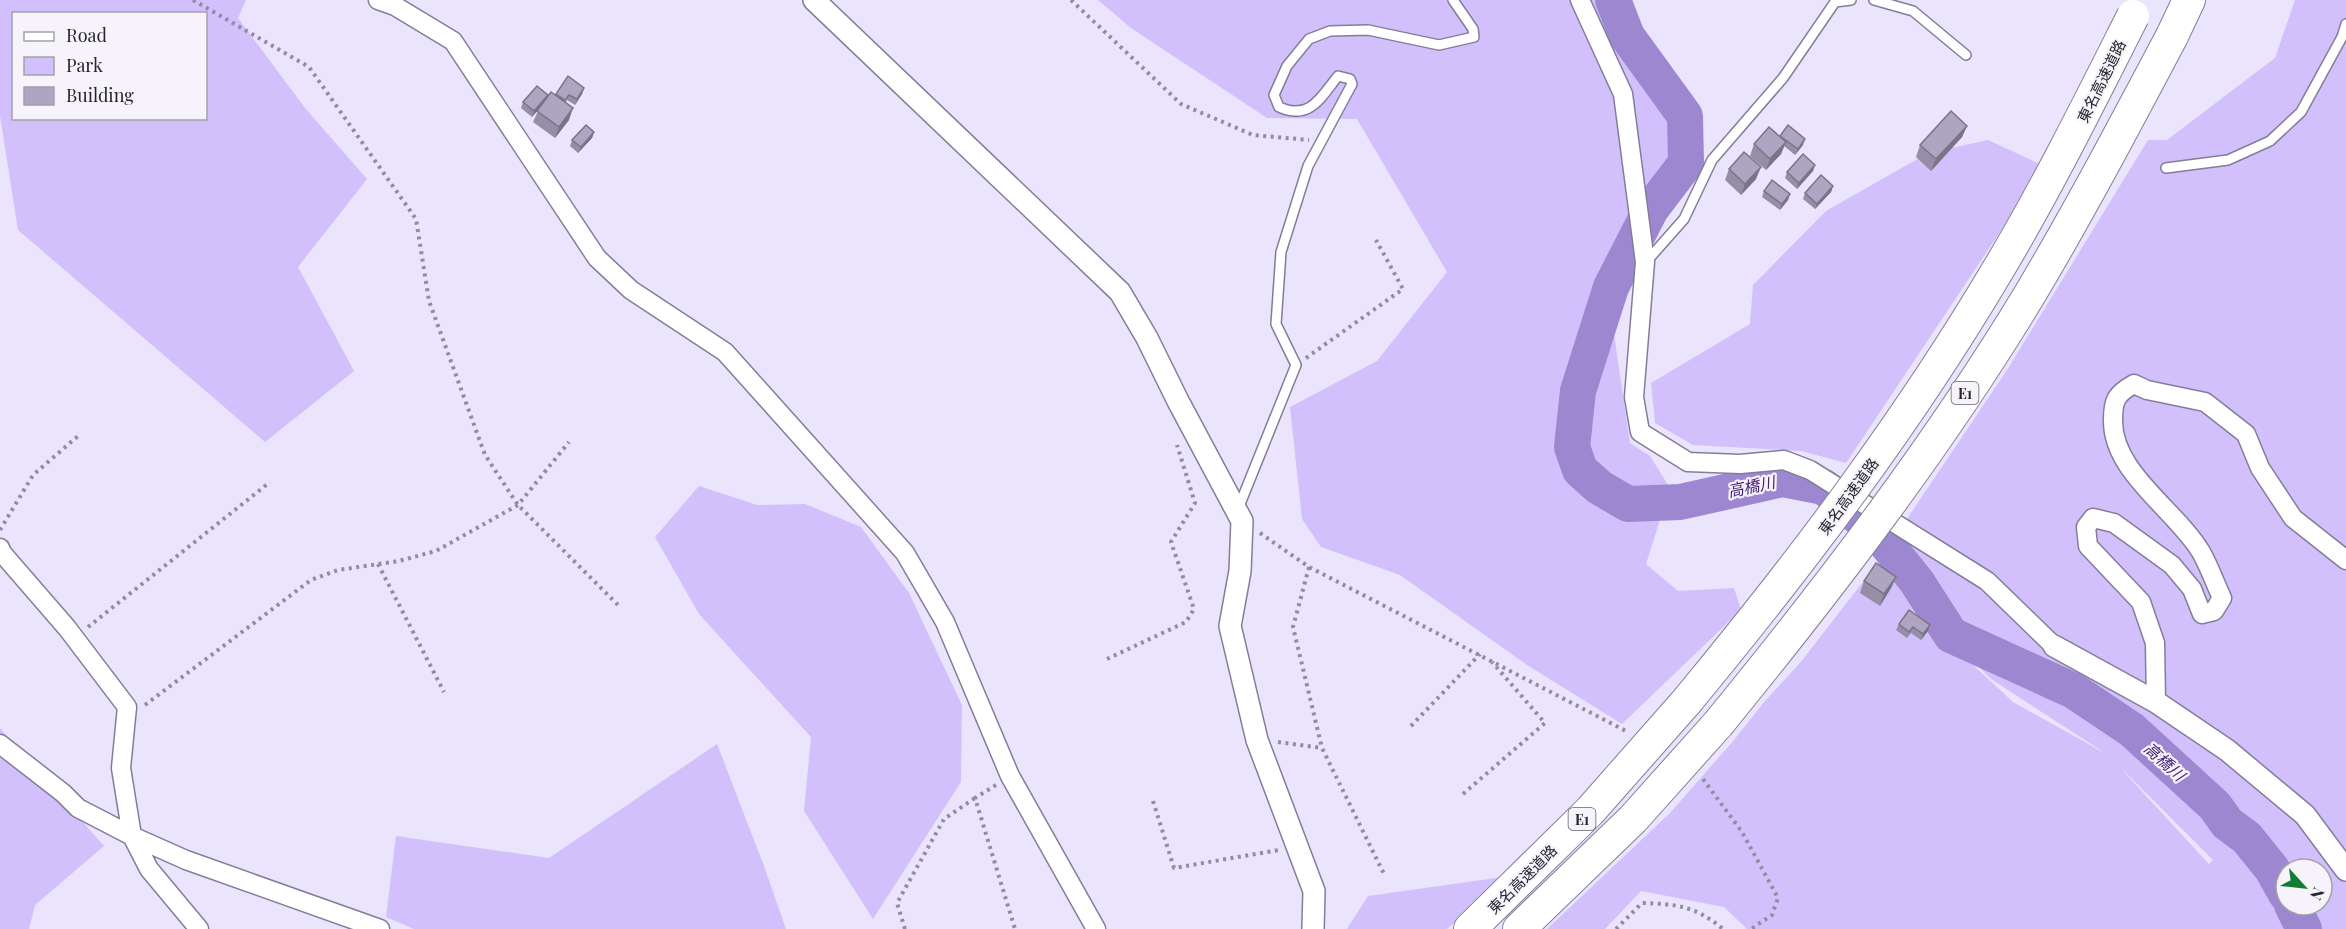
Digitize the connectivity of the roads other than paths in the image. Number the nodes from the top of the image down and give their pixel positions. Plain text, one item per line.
1 (378, 0) edge
2 (814, 0) edge
3 (1453, 0) edge
4 (1580, 0) edge
5 (1851, 0) edge
6 (1874, 0) edge
7 (2189, 0) edge
8 (1835, 1) edge
9 (2136, 8) edge
10 (2346, 24) edge
11 (1965, 55) dead end
12 (2166, 168) dead end
13 (1645, 262) junction
14 (1240, 516) junction
15 (0, 548) edge
16 (2346, 560) edge
17 (2054, 646) joint
18 (2156, 702) junction
19 (0, 744) edge
20 (132, 836) junction
21 (2346, 870) edge
22 (198, 929) edge
23 (380, 929) edge
24 (1096, 929) edge
25 (1313, 929) edge
26 (1470, 929) edge
27 (1519, 929) edge

1 - 24 street
2 - 14 street
3 - 14 lane
4 - 13 street
5 - 8 lane
6 - 11 lane
7 - 27 highway, E1, bridge
8 - 13 lane
9 - 26 highway, 東名高速道路 / E1, bridge
10 - 12 lane
13 - 17 street
14 - 25 street
15 - 20 street
16 - 18 street
17 - 18 street
18 - 21 street
19 - 20 street
20 - 22 street
20 - 23 street

